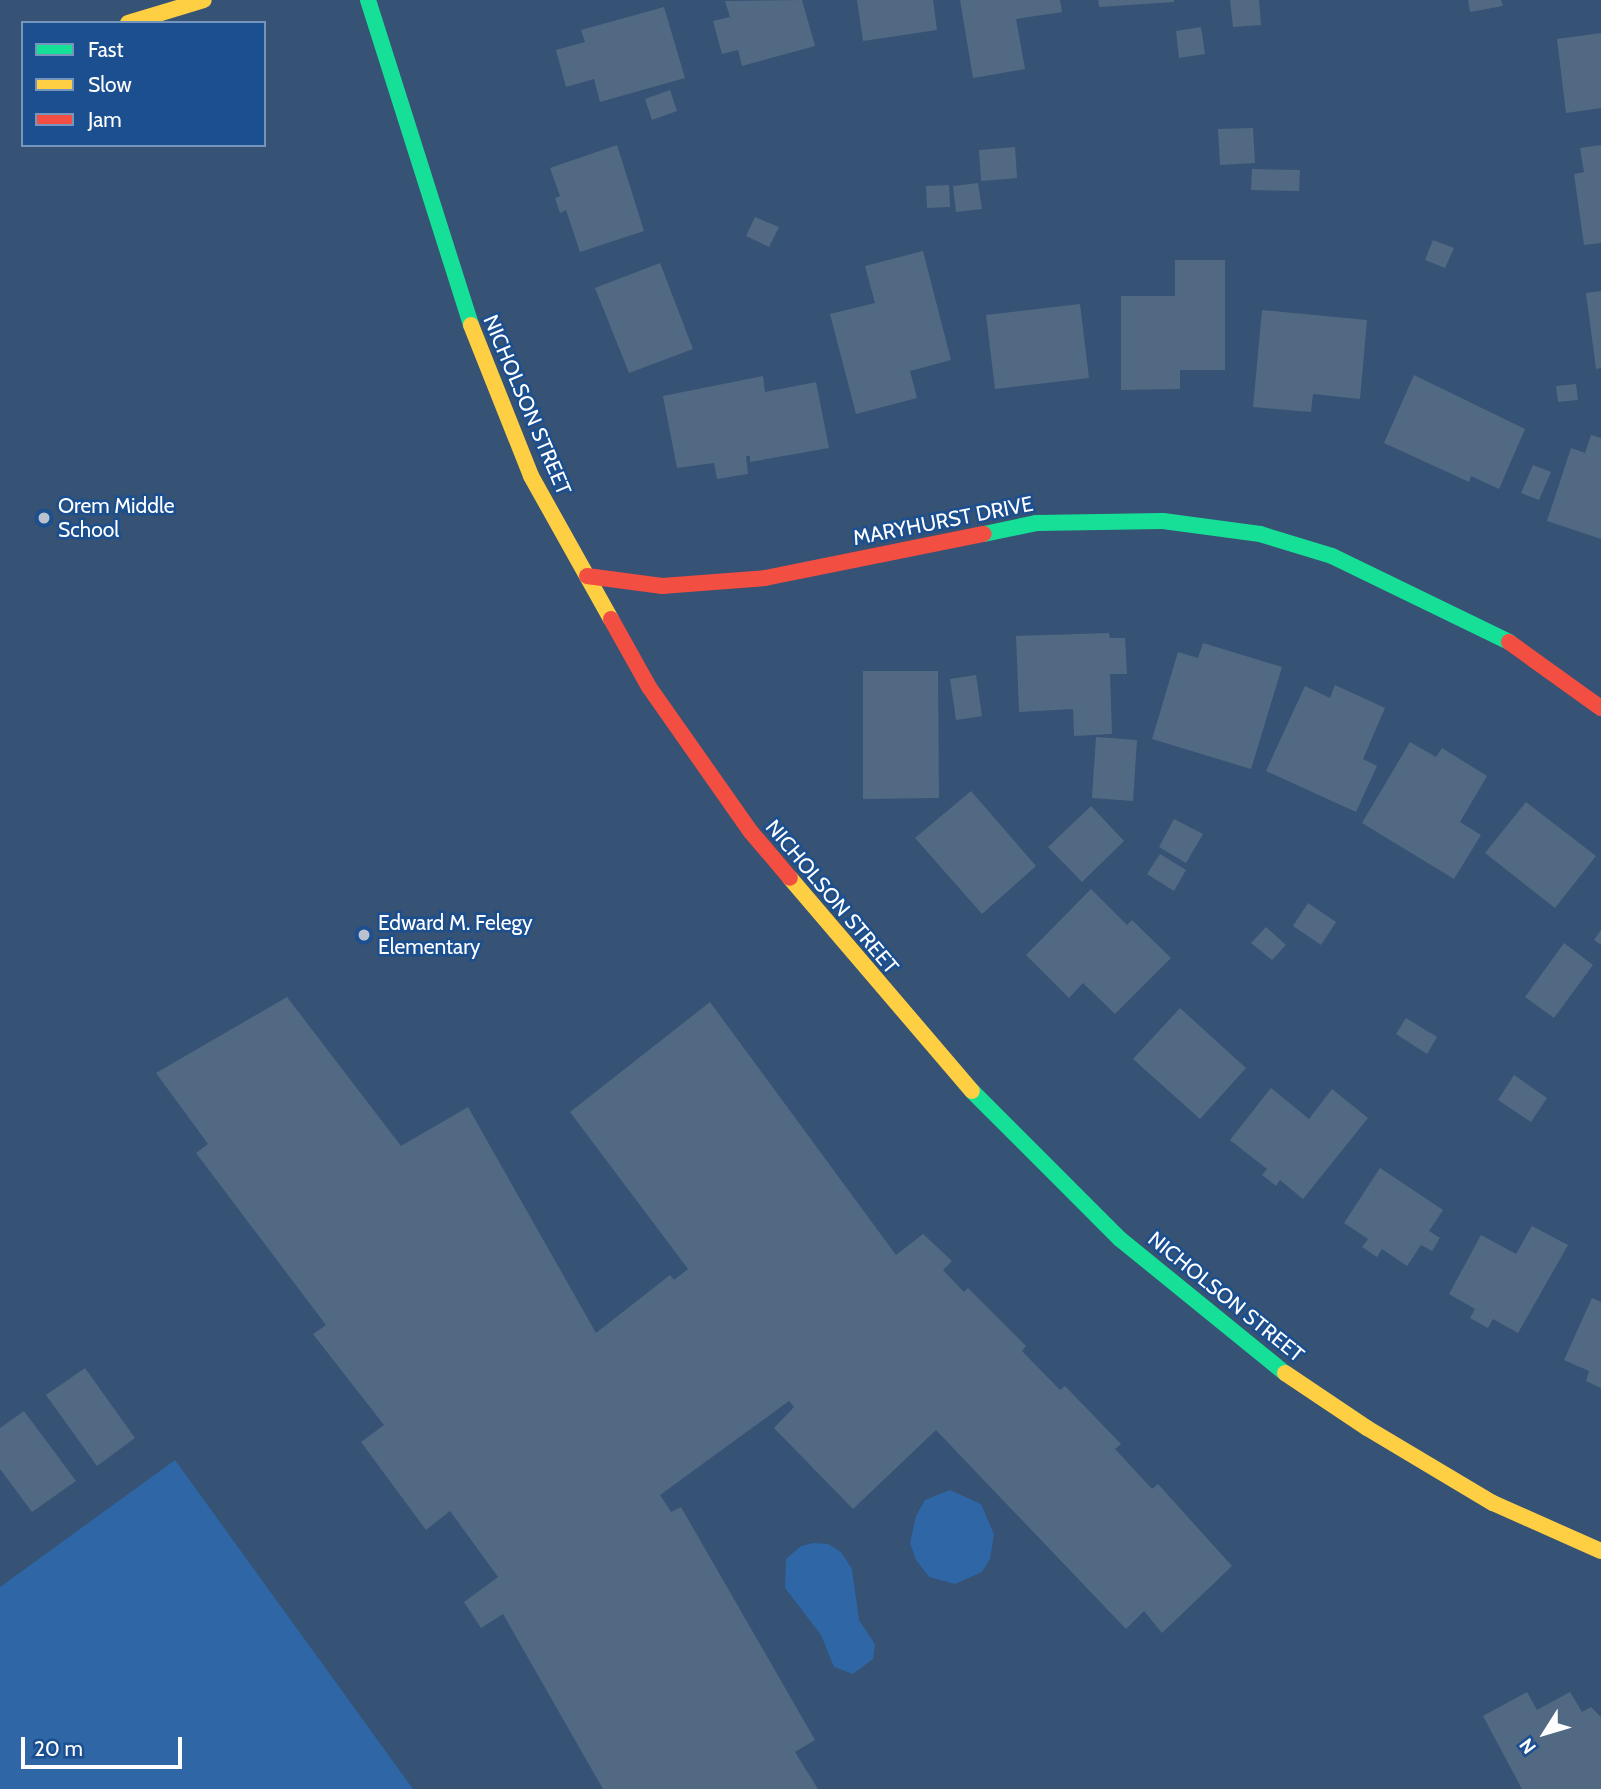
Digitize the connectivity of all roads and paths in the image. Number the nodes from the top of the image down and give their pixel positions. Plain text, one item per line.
1 (204, 0) edge
2 (368, 0) edge
3 (135, 21) edge
4 (587, 576) junction
5 (1601, 708) edge
6 (1601, 1551) edge

1 - 3 street
2 - 4 street, NICHOLSON STREET
4 - 5 street, MARYHURST DRIVE
4 - 6 street, NICHOLSON STREET

